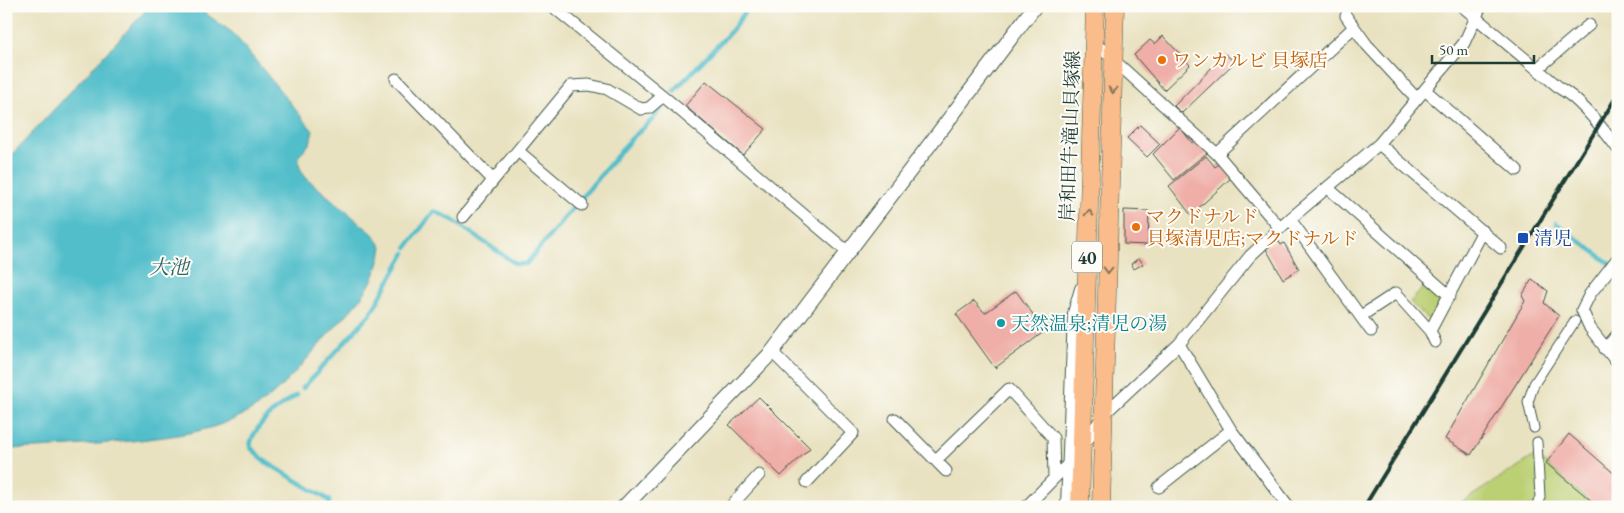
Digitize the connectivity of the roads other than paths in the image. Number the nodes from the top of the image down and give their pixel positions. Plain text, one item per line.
1 (552, 6) edge
2 (1034, 6) edge
3 (1095, 6) edge
4 (1462, 6) edge
5 (1481, 6) edge
6 (1112, 7) edge
7 (1346, 16) dead end
8 (1475, 19) junction
9 (1590, 25) dead end
10 (1354, 27) junction
11 (1094, 42) junction
12 (1113, 61) junction
13 (1537, 68) junction
14 (396, 79) dead end
15 (1421, 94) junction
16 (663, 96) junction
17 (1379, 144) junction
18 (1618, 149) edge
19 (518, 151) junction
20 (1217, 154) junction
21 (1516, 170) dead end
22 (493, 180) junction
23 (1328, 188) junction
24 (579, 202) dead end
25 (463, 217) dead end
26 (1290, 219) junction
27 (1280, 228) junction
28 (1483, 232) junction
29 (1500, 248) dead end
30 (849, 253) junction
31 (1618, 258) edge
32 (1087, 271) junction
33 (1450, 296) junction
34 (1361, 316) junction
35 (1575, 321) dead end
36 (1371, 331) dead end
37 (1618, 334) edge
38 (1179, 344) junction
39 (1604, 349) junction
40 (772, 352) junction
41 (1618, 364) edge
42 (1103, 416) junction
43 (895, 419) dead end
44 (1534, 428) dead end
45 (1231, 430) junction
46 (1537, 442) dead end
47 (1081, 451) junction
48 (936, 460) junction
49 (1068, 464) junction
50 (946, 471) dead end
51 (759, 475) dead end
52 (1054, 477) junction
53 (807, 482) dead end
54 (1159, 487) dead end
55 (1032, 504) edge
56 (624, 507) edge
57 (730, 507) edge
58 (1068, 507) edge
59 (1080, 507) edge
60 (1102, 507) edge
61 (1289, 507) edge
62 (1536, 507) edge

1 - 16 street
2 - 30 street
3 - 11 main road, 岸和田牛滝山貝塚線 / 40
4 - 8 street
5 - 8 street
6 - 12 main road, 40
7 - 10 street
8 - 13 street
8 - 15 street
9 - 13 street
10 - 15 street
10 - 20 street
11 - 12 street
32 -> 11 main road, 岸和田牛滝山貝塚線 / 40
12 - 20 street
12 -> 42 main road, 40
13 - 18 street
14 - 22 street
15 - 17 street
15 - 21 street
16 - 19 street
16 - 30 street
17 - 23 street
17 - 28 street
19 - 22 street
19 - 24 street
20 - 27 street
22 - 25 street
23 - 26 street
23 - 33 street
26 - 27 street
26 - 34 street
27 - 38 street
28 - 29 street
28 - 33 street
30 - 40 street
31 - 39 street
32 - 47 main road, 岸和田牛滝山貝塚線 / 40
32 - 49 street
33 - 34 street
34 - 36 street
35 - 44 street
37 - 39 street
38 - 42 street
38 - 45 street
39 - 41 street
40 - 53 street
40 - 56 street
42 - 47 street
42 - 60 main road, 40
43 - 48 street
45 - 54 street
45 - 61 street
46 - 62 street
47 - 49 street
47 - 59 main road, 岸和田牛滝山貝塚線 / 40
48 - 50 street
48 - 52 street
49 - 52 street
49 - 58 street
51 - 57 street
52 - 55 street

